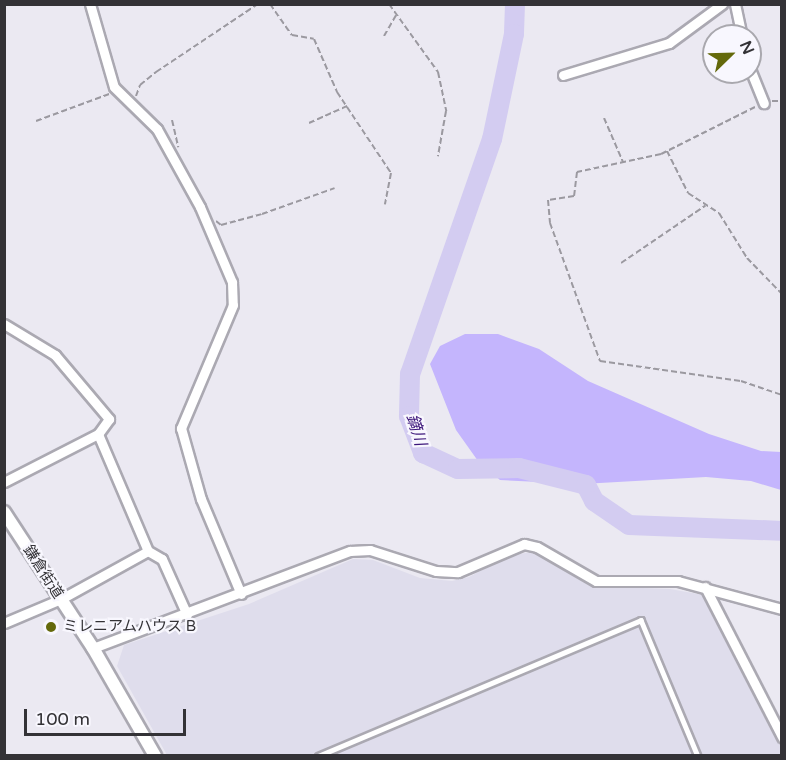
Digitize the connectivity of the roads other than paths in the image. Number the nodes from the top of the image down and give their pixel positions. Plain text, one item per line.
1 (90, 4) edge
2 (735, 4) edge
3 (721, 5) edge
4 (739, 24) edge
5 (563, 75) dead end
6 (756, 84) edge
7 (764, 103) road end
8 (4, 324) edge
9 (98, 434) junction
10 (4, 482) edge
11 (4, 512) edge
12 (148, 551) junction
13 (705, 588) junction
14 (241, 594) junction
15 (61, 599) junction
16 (782, 609) edge
17 (187, 615) junction
18 (4, 623) edge
19 (93, 648) junction
20 (782, 737) edge
21 (154, 756) edge
22 (318, 756) edge
23 (698, 756) edge

1 - 14 street
2 - 4 street
3 - 5 street
6 - 7 street
8 - 9 street
9 - 10 street
9 - 12 street
11 - 15 street, 鎌倉街道
12 - 15 street
12 - 17 street
13 - 14 street
13 - 16 street
13 - 20 street
14 - 17 street
15 - 18 street
15 - 19 street, 鎌倉街道
17 - 19 street
19 - 21 street, 鎌倉街道
22 - 23 lane

